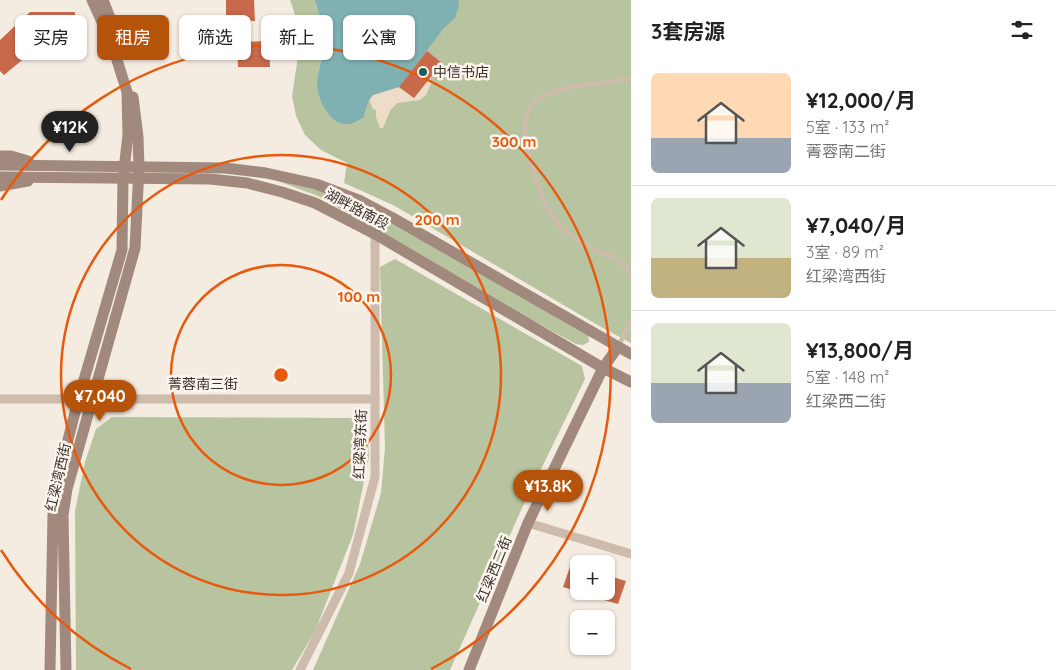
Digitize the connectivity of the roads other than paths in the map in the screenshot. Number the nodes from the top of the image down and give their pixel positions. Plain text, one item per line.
1 (92, 0) edge
2 (103, 0) edge
3 (631, 79) edge
4 (0, 156) edge
5 (0, 165) edge
6 (41, 171) junction
7 (124, 173) junction
8 (139, 173) junction
9 (0, 177) edge
10 (0, 186) edge
11 (374, 234) junction
12 (631, 274) edge
13 (631, 321) edge
14 (618, 346) junction
15 (631, 354) edge
16 (603, 368) junction
17 (631, 382) edge
18 (0, 398) edge
19 (79, 398) junction
20 (93, 398) junction
21 (375, 399) junction
22 (528, 523) junction
23 (631, 554) edge
24 (50, 670) edge
25 (66, 670) edge
26 (300, 670) edge
27 (469, 670) edge

1 - 7 main road, 红梁湾西街
2 - 8 main road, 红梁湾西街
3 - 12 lane
4 - 6 main road
5 - 6 main road
6 - 7 main road, 湖畔路南段
6 - 9 main road
6 - 10 main road
7 - 8 main road, 湖畔路南段
7 - 19 main road, 红梁湾西街
8 - 11 main road, 湖畔路南段
8 - 14 main road, 湖畔路南段
8 - 20 main road, 红梁湾西街
11 - 16 main road, 湖畔路南段
11 - 21 street, 红梁湾东街
13 - 14 lane
14 - 15 main road, 湖畔路南段
14 - 16 main road, 红梁西二街
16 - 17 main road, 湖畔路南段
16 - 22 main road, 红梁西二街
18 - 19 street, 菁蓉南三街
19 - 20 street, 菁蓉南三街
19 - 24 main road, 红梁湾西街
20 - 21 street, 菁蓉南三街
20 - 25 main road, 红梁湾西街
21 - 26 street, 红梁湾东街
22 - 23 street
22 - 27 main road, 红梁西二街

